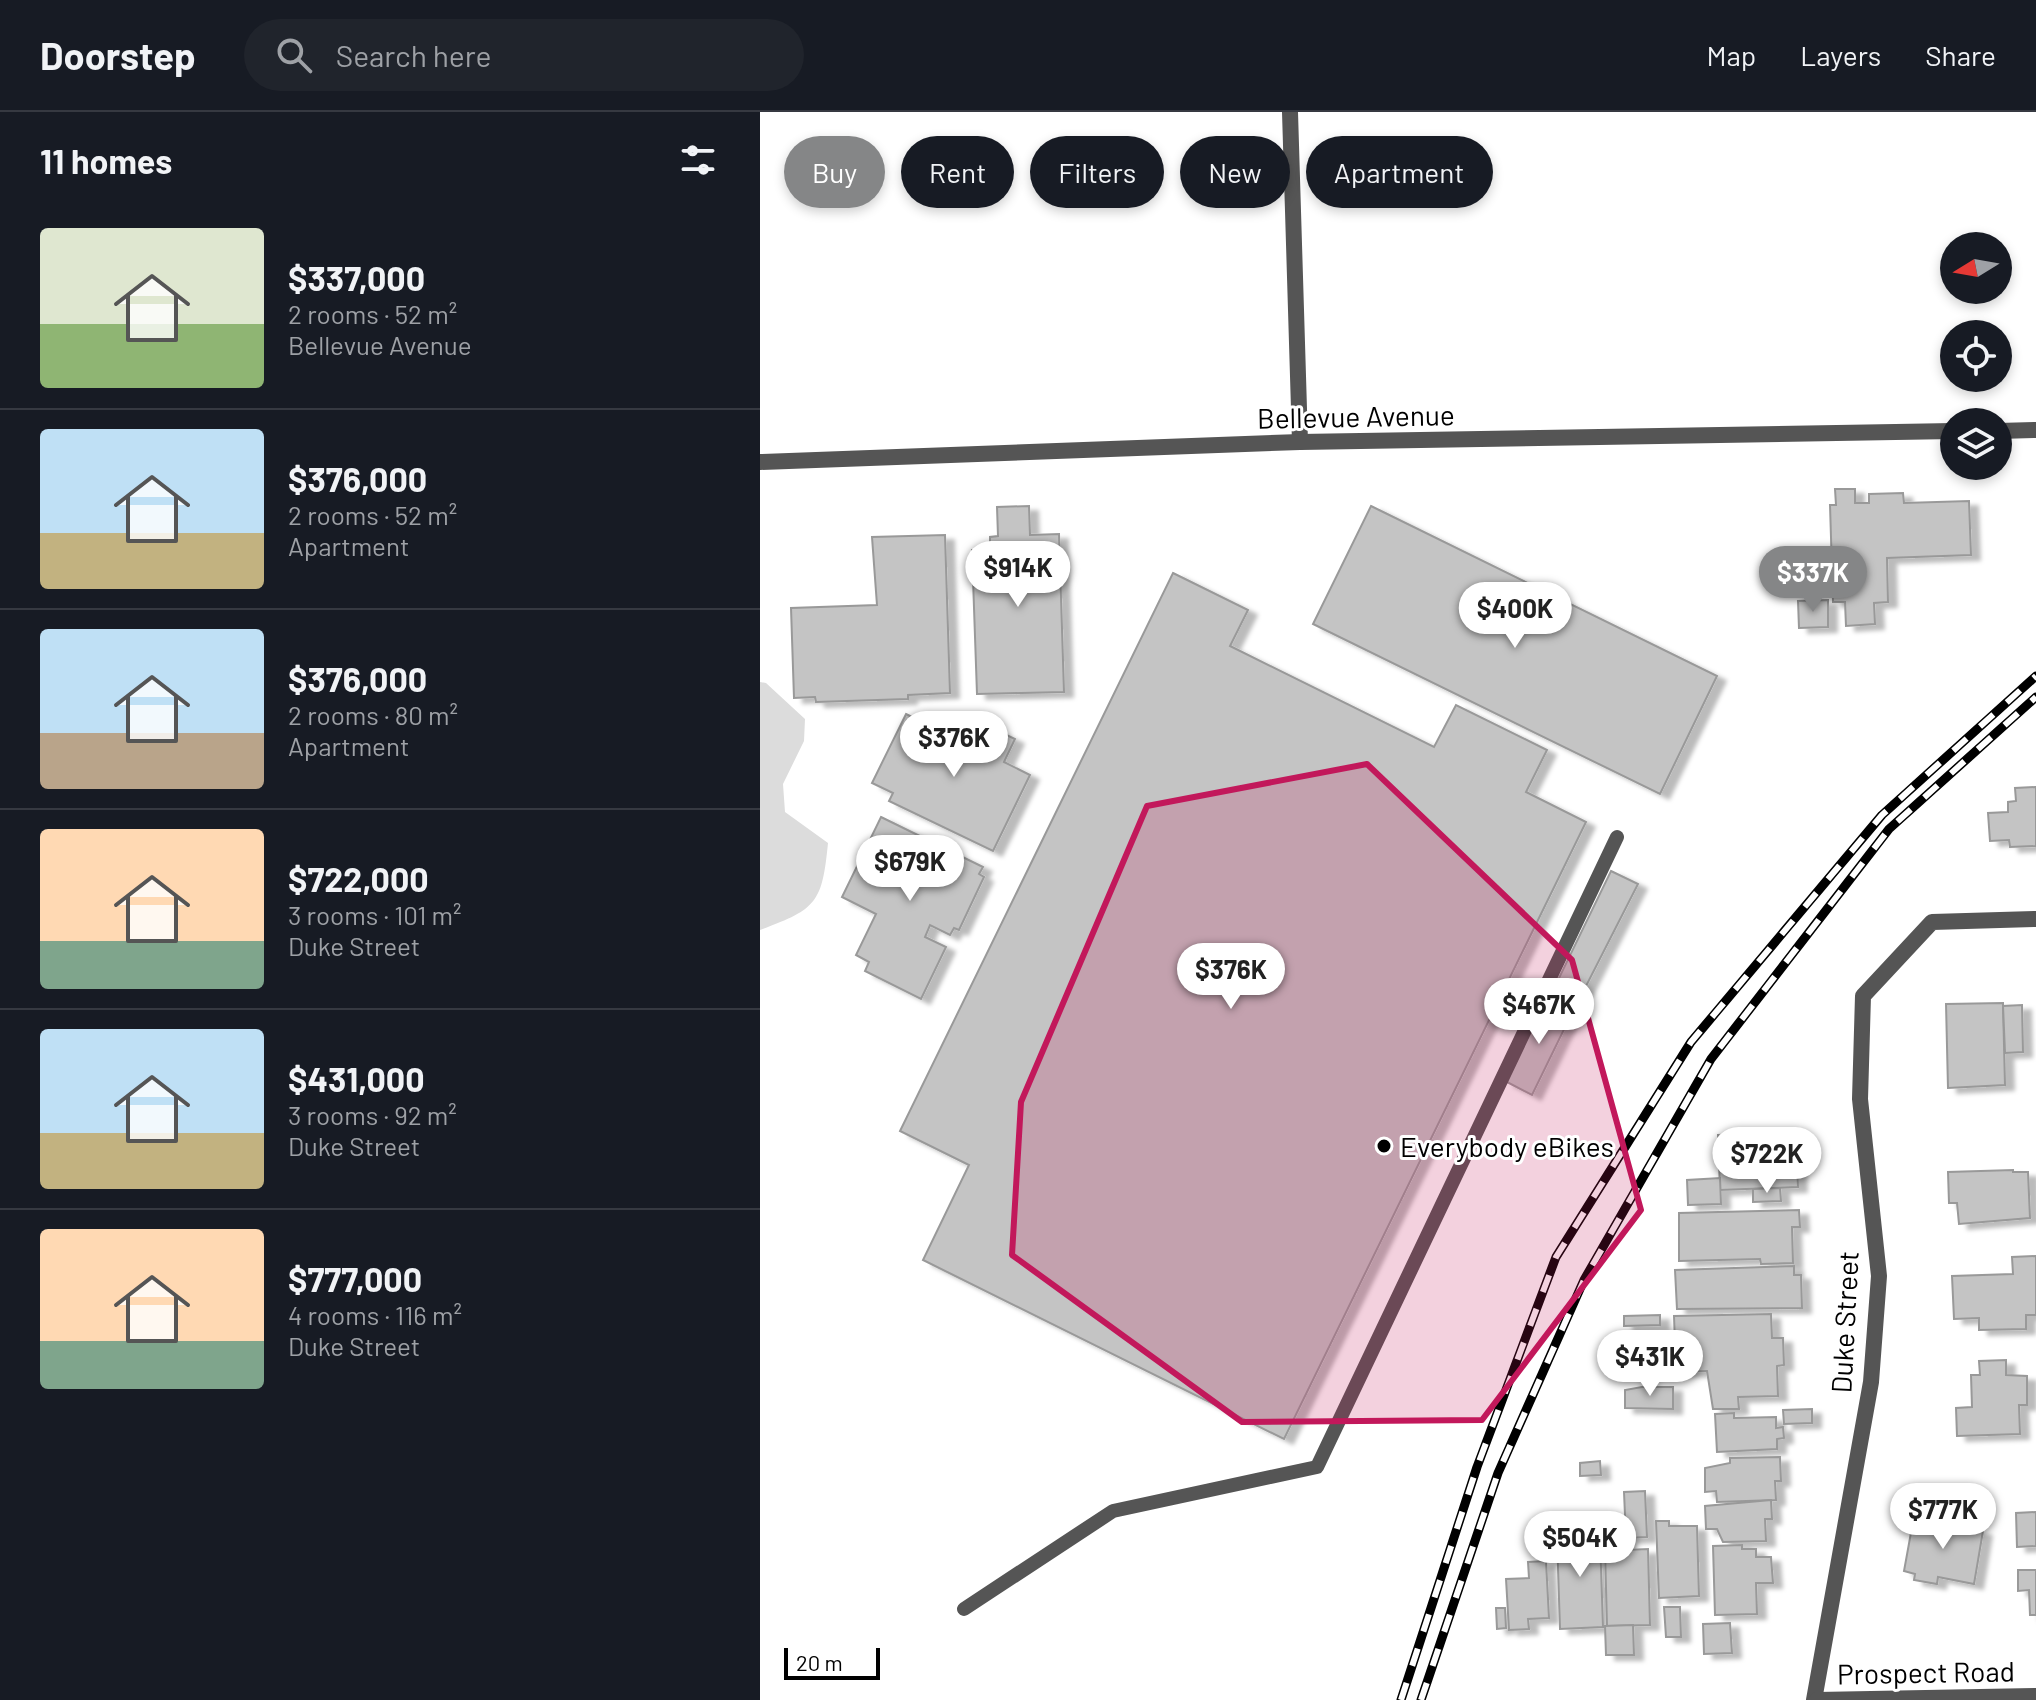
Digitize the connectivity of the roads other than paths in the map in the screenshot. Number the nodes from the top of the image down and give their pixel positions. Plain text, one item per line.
1 (1290, 112) edge
2 (2036, 430) edge
3 (1940, 431) edge
4 (2012, 431) edge
5 (1300, 442) junction
6 (760, 462) edge
7 (1617, 837) dead end
8 (2036, 919) edge
9 (964, 1609) dead end
10 (2036, 1696) edge
11 (1928, 1699) edge
12 (1816, 1700) edge

1 - 5 street
2 - 4 street
3 - 5 street, Bellevue Avenue
5 - 6 street, Bellevue Avenue
7 - 9 lane
8 - 12 street, Duke Street
10 - 11 street, Prospect Road
11 - 12 street, Prospect Road

